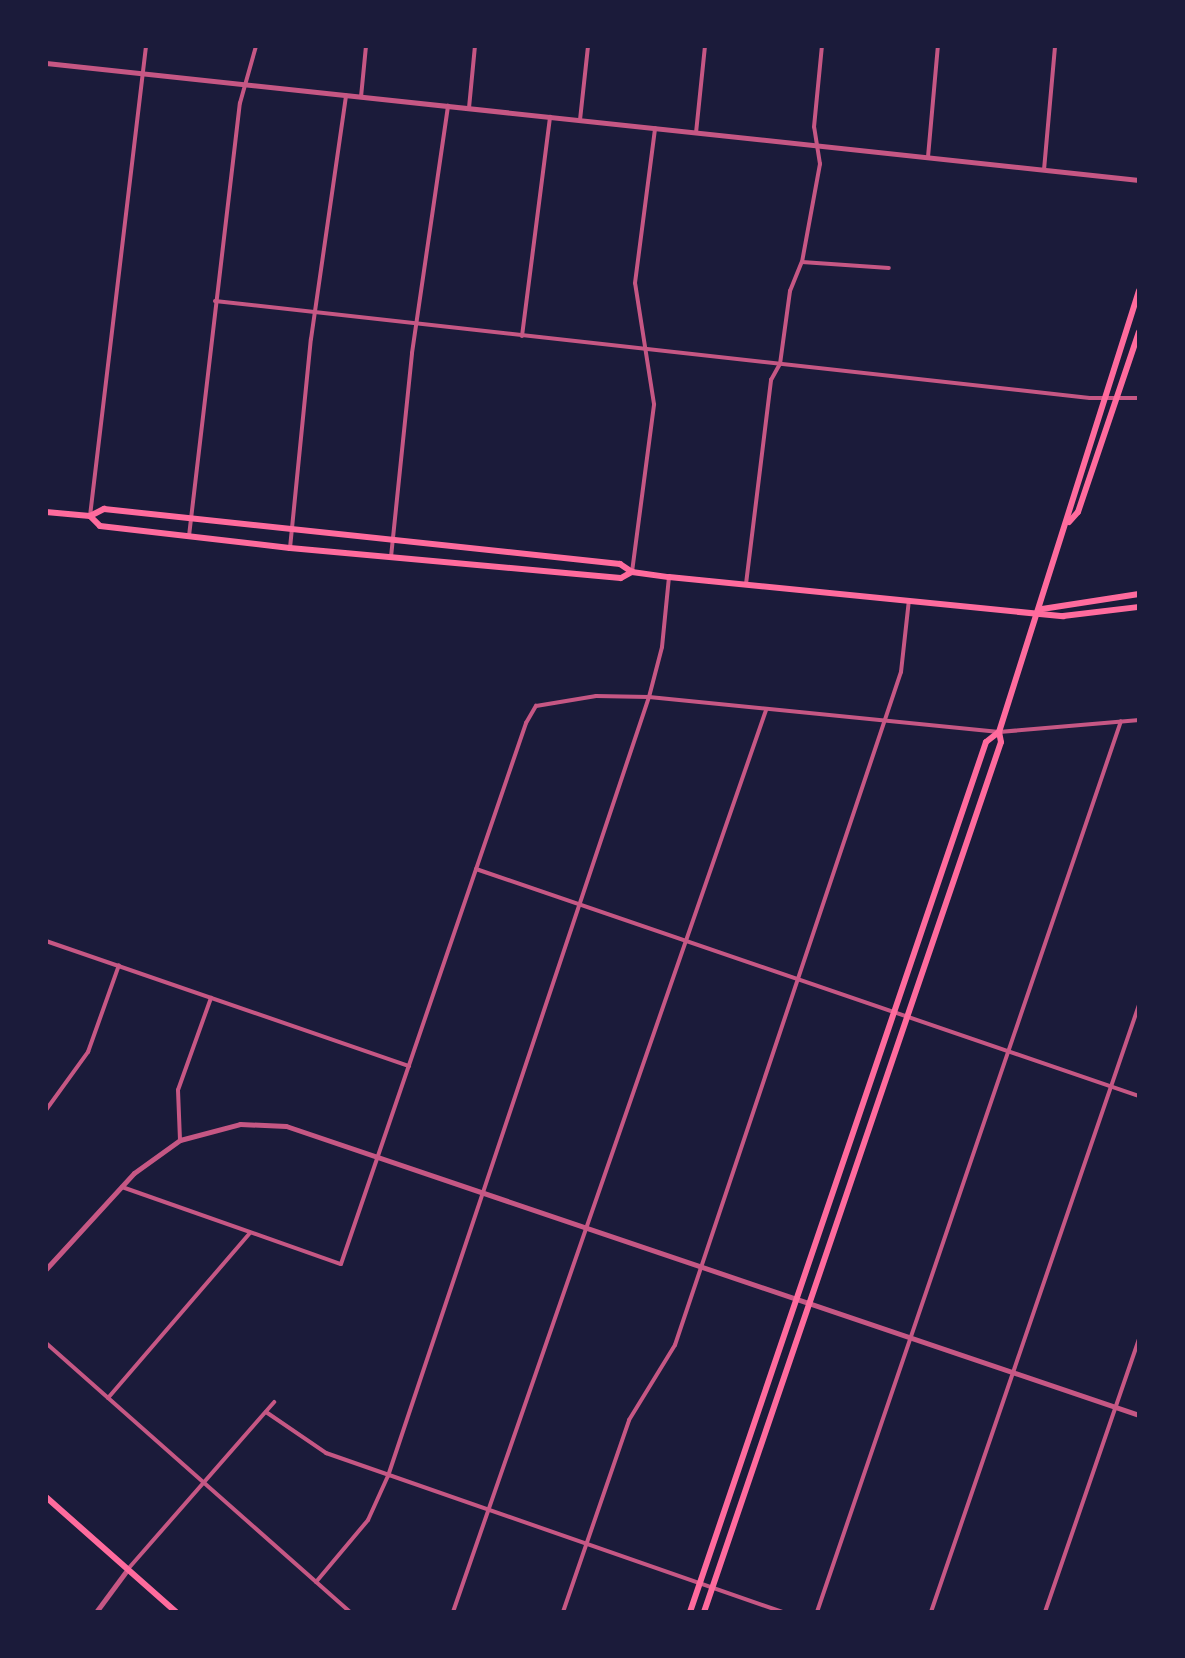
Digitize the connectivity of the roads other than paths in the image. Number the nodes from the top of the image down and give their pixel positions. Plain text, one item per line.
1 (146, 46) edge
2 (256, 46) edge
3 (366, 46) edge
4 (475, 46) edge
5 (588, 46) edge
6 (705, 46) edge
7 (822, 46) edge
8 (938, 46) edge
9 (1055, 46) edge
10 (46, 63) edge
11 (141, 73) junction
12 (246, 84) junction
13 (346, 95) junction
14 (361, 97) junction
15 (448, 106) junction
16 (469, 108) junction
17 (550, 117) junction
18 (580, 120) junction
19 (655, 128) junction
20 (696, 133) junction
21 (816, 146) junction
22 (928, 157) junction
23 (1044, 170) junction
24 (1139, 180) edge
25 (802, 262) junction
26 (889, 268) dead end
27 (1139, 291) edge
28 (215, 301) junction
29 (318, 314) junction
30 (420, 327) junction
31 (1139, 332) edge
32 (522, 336) junction
33 (645, 349) junction
34 (780, 364) junction
35 (1115, 397) junction
36 (1104, 398) junction
37 (1139, 398) edge
38 (46, 512) edge
39 (90, 516) junction
40 (190, 519) junction
41 (1069, 522) junction
42 (293, 530) junction
43 (189, 536) junction
44 (393, 540) junction
45 (290, 548) junction
46 (391, 557) junction
47 (632, 572) junction
48 (669, 577) junction
49 (746, 584) junction
50 (1139, 594) edge
51 (909, 600) junction
52 (1139, 607) edge
53 (1038, 610) junction
54 (649, 697) junction
55 (766, 710) junction
56 (1139, 720) edge
57 (1121, 721) junction
58 (885, 722) junction
59 (999, 732) junction
60 (476, 869) junction
61 (579, 904) junction
62 (686, 940) junction
63 (46, 941) edge
64 (119, 965) junction
65 (797, 978) junction
66 (211, 998) junction
67 (1139, 1005) edge
68 (897, 1012) junction
69 (908, 1016) junction
70 (1009, 1051) junction
71 (409, 1066) junction
72 (1111, 1086) junction
73 (1139, 1096) edge
74 (46, 1110) edge
75 (180, 1140) junction
76 (379, 1154) junction
77 (120, 1186) junction
78 (485, 1191) junction
79 (589, 1227) junction
80 (250, 1233) junction
81 (699, 1265) junction
82 (46, 1269) edge
83 (798, 1298) junction
84 (809, 1301) junction
85 (911, 1337) junction
86 (1139, 1339) edge
87 (46, 1343) edge
88 (1013, 1372) junction
89 (108, 1399) junction
90 (274, 1402) dead end
91 (1116, 1407) junction
92 (266, 1412) junction
93 (1139, 1415) edge
94 (388, 1476) junction
95 (204, 1483) junction
96 (46, 1497) edge
97 (490, 1511) junction
98 (585, 1545) junction
99 (127, 1570) junction
100 (316, 1582) junction
101 (700, 1583) junction
102 (712, 1588) junction
103 (96, 1612) edge
104 (176, 1612) edge
105 (350, 1612) edge
106 (453, 1612) edge
107 (563, 1612) edge
108 (690, 1612) edge
109 (704, 1612) edge
110 (783, 1612) edge
111 (817, 1612) edge
112 (931, 1612) edge
113 (1045, 1612) edge

1 - 11 street
2 - 12 street
3 - 14 street
4 - 16 street
5 - 18 street
6 - 20 street
7 - 21 street
8 - 22 street
9 - 23 street
10 - 11 street
11 - 12 street
11 - 39 street
12 - 13 street
12 - 28 street
13 - 14 street
13 - 29 street
14 - 15 street
15 - 16 street
15 - 30 street
16 - 17 street
17 - 18 street
17 - 32 street
18 - 19 street
19 - 20 street
19 - 33 street
20 - 21 street
21 - 22 street
21 - 25 street
22 - 23 street
23 - 24 street
25 - 26 street
25 - 34 street
27 - 36 main road
28 - 29 street
28 - 40 street
29 - 30 street
29 - 42 street
30 - 32 street
30 - 44 street
31 - 35 main road
32 - 33 street
33 - 34 street
33 - 47 street
34 - 36 street
34 - 49 street
35 - 36 street
35 - 37 street
35 - 41 main road
36 - 41 main road
38 - 39 main road
39 - 40 main road
39 - 43 main road
40 - 42 main road
40 - 43 street
41 - 53 main road
42 - 44 main road
42 - 45 street
43 - 45 main road
44 - 46 street
44 - 47 main road
45 - 46 main road
46 - 47 main road
47 - 48 main road
48 - 49 main road
48 - 54 street
49 - 51 main road
50 - 53 main road
51 - 53 main road
51 - 58 street
52 - 53 main road
53 - 59 main road
54 - 55 street
54 - 60 street
54 - 61 street
55 - 58 street
55 - 62 street
56 - 57 street
57 - 59 street
57 - 70 street
58 - 59 street
58 - 65 street
59 - 68 main road
59 - 69 main road
60 - 61 street
60 - 71 street
61 - 62 street
61 - 78 street
62 - 65 street
62 - 79 street
63 - 64 street
64 - 66 street
64 - 74 street
65 - 68 street
65 - 81 street
66 - 71 street
66 - 75 street
67 - 72 street
68 - 69 street
68 - 83 main road
69 - 70 street
69 - 84 main road
70 - 72 street
70 - 85 street
71 - 76 street
72 - 73 street
72 - 88 street
75 - 76 street
75 - 77 street
76 - 78 street
76 - 80 street
77 - 80 street
77 - 82 street
78 - 79 street
78 - 94 street
79 - 81 street
79 - 97 street
80 - 89 street
81 - 83 street
81 - 98 street
83 - 84 street
83 - 101 main road
84 - 85 street
84 - 102 main road
85 - 88 street
85 - 111 street
86 - 91 street
87 - 89 street
88 - 91 street
88 - 112 street
89 - 95 street
90 - 92 street
91 - 93 street
91 - 113 street
92 - 94 street
92 - 95 street
94 - 97 street
94 - 100 street
95 - 99 street
95 - 100 street
96 - 99 main road
97 - 98 street
97 - 106 street
98 - 101 street
98 - 107 street
99 - 103 street
99 - 104 main road
100 - 105 street
101 - 102 street
101 - 108 main road
102 - 109 main road
102 - 110 street

